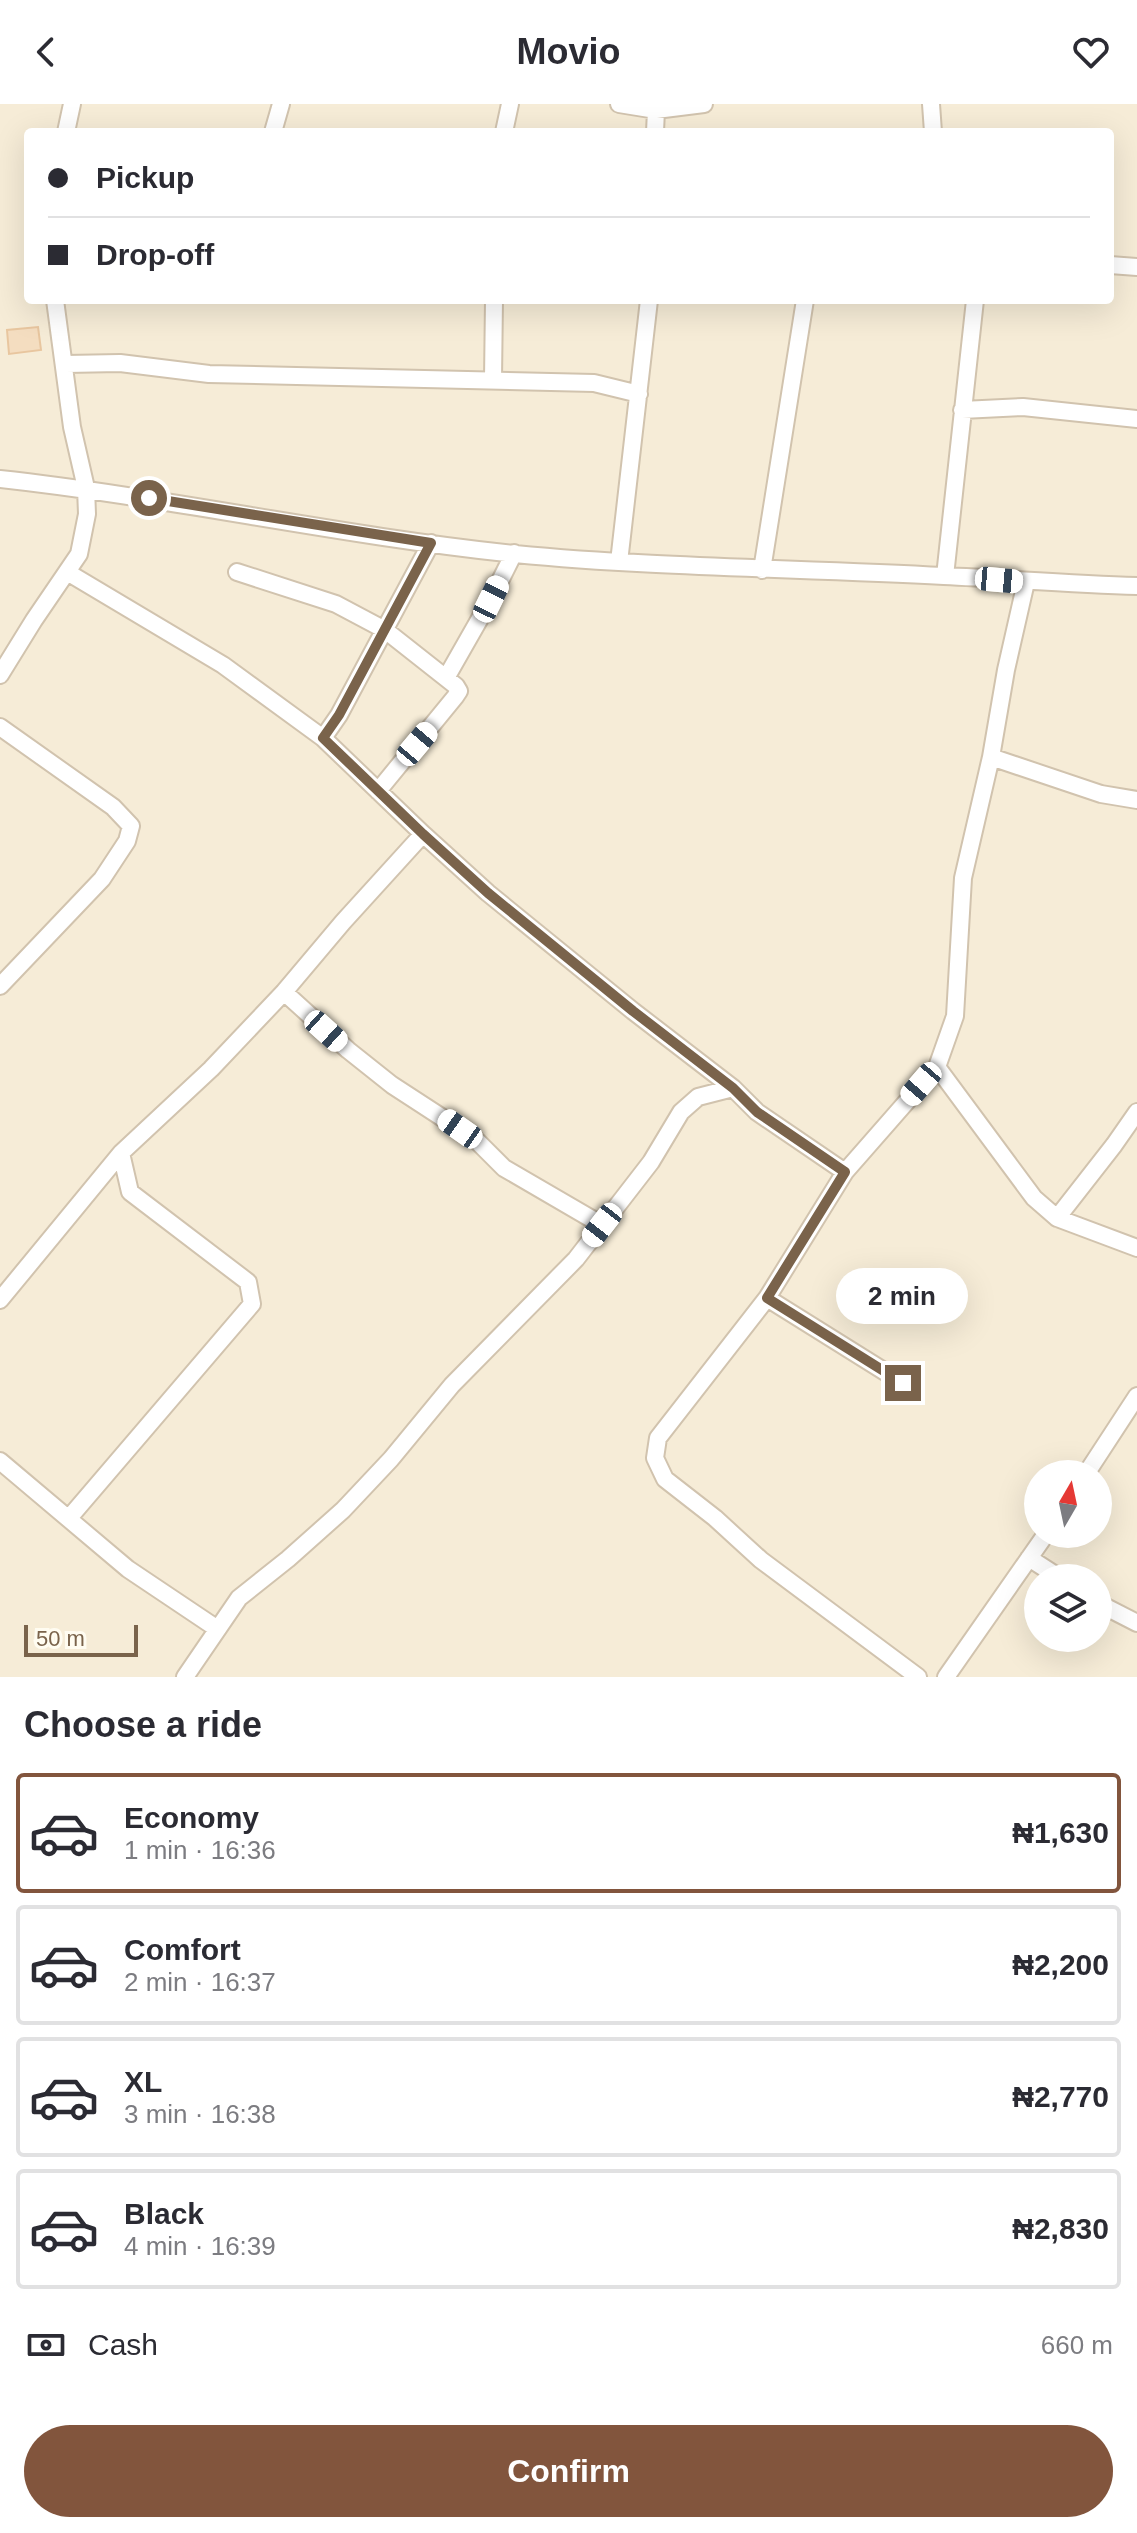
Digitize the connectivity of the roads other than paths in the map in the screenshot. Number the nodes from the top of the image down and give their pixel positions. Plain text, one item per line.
1 (281, 104) edge
2 (510, 104) edge
3 (619, 104) edge
4 (704, 104) edge
5 (931, 104) edge
6 (67, 105) edge
7 (656, 110) junction
8 (66, 128) edge
9 (274, 128) edge
10 (505, 128) edge
11 (655, 128) edge
12 (933, 128) edge
13 (1114, 265) edge
14 (1137, 267) edge
15 (56, 304) edge
16 (494, 304) edge
17 (649, 304) edge
18 (804, 304) edge
19 (975, 304) edge
20 (66, 364) junction
21 (493, 379) junction
22 (639, 394) junction
23 (962, 410) junction
24 (1137, 419) edge
25 (0, 479) edge
26 (86, 488) junction
27 (431, 543) junction
28 (514, 553) junction
29 (619, 562) junction
30 (762, 570) junction
31 (67, 572) junction
32 (237, 572) dead end
33 (945, 576) junction
34 (1026, 582) junction
35 (1137, 586) edge
36 (385, 630) junction
37 (0, 675) edge
38 (446, 678) junction
39 (0, 727) edge
40 (323, 738) junction
41 (991, 757) junction
42 (378, 791) junction
43 (1137, 800) edge
44 (423, 834) junction
45 (0, 986) edge
46 (284, 992) junction
47 (937, 1067) junction
48 (733, 1088) junction
49 (1137, 1112) edge
50 (121, 1153) junction
51 (845, 1172) junction
52 (1057, 1218) junction
53 (602, 1225) junction
54 (1137, 1248) edge
55 (767, 1298) junction
56 (0, 1300) edge
57 (903, 1383) dead end
58 (1137, 1396) edge
59 (1095, 1460) edge
60 (0, 1461) edge
61 (69, 1518) junction
62 (1036, 1548) edge
63 (1029, 1558) junction
64 (1038, 1564) edge
65 (1112, 1610) edge
66 (1137, 1623) edge
67 (216, 1628) junction
68 (185, 1677) edge
69 (918, 1677) edge
70 (946, 1677) edge

1 - 9 street
2 - 10 street
3 - 7 street
4 - 7 street
5 - 12 street
6 - 8 street
7 - 11 street
13 - 14 street
15 - 20 street
16 - 21 street
17 - 22 street
18 - 30 street
19 - 23 street
20 - 21 street
20 - 26 street
21 - 22 street
22 - 29 street
23 - 24 street
23 - 33 street
25 - 26 street
26 - 27 street
26 - 31 street
27 - 28 street
27 - 36 street
28 - 29 street
28 - 38 street
29 - 30 street
30 - 33 street
31 - 37 street
31 - 40 street
32 - 36 street
33 - 34 street
34 - 35 street
34 - 41 street
36 - 38 street
36 - 40 street
38 - 42 street
39 - 45 street
40 - 42 street
41 - 43 street
41 - 47 street
42 - 44 street
44 - 46 street
44 - 48 street
46 - 50 street
46 - 53 street
47 - 51 street
47 - 52 street
48 - 51 street
48 - 53 street
49 - 52 street
50 - 56 street
50 - 61 street
51 - 55 street
52 - 54 street
53 - 67 street
55 - 57 street
55 - 69 street
58 - 59 street
60 - 61 street
61 - 67 street
62 - 63 street
63 - 64 street
63 - 70 street
65 - 66 street
67 - 68 street

